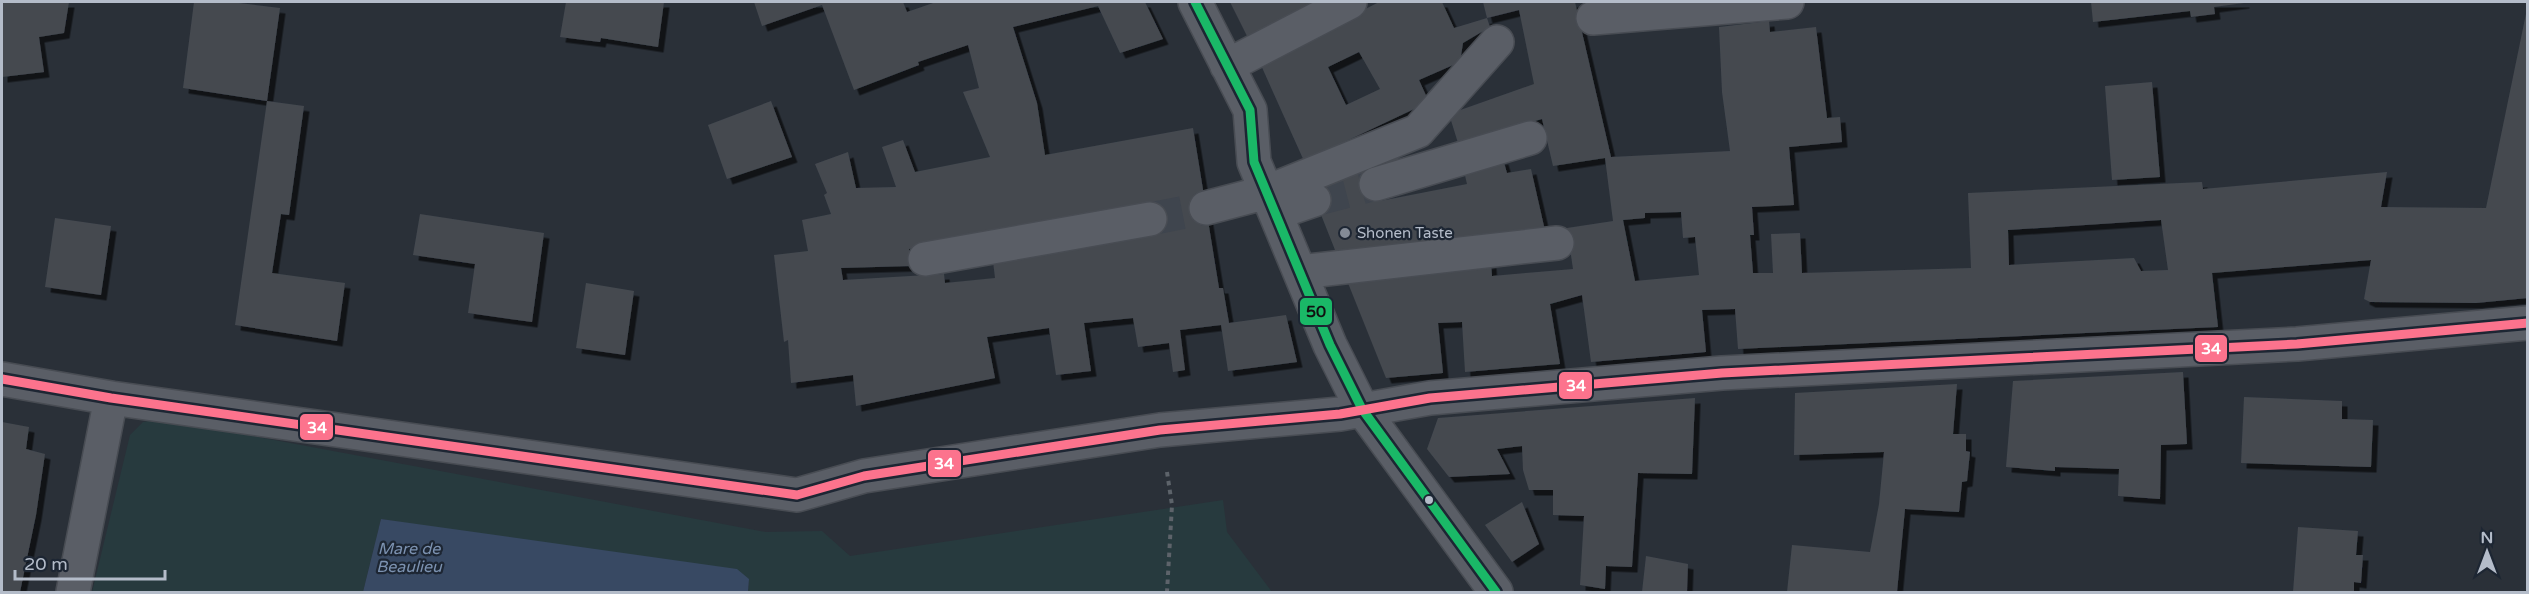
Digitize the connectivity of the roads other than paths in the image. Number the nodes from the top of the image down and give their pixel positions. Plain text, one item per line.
1 (1195, 2) edge
2 (1350, 2) edge
3 (1786, 2) edge
4 (1593, 18) dead end
5 (1497, 42) dead end
6 (1227, 66) junction
7 (1530, 138) dead end
8 (1376, 184) tunnel mouth
9 (1314, 200) tunnel mouth
10 (1272, 202) junction
11 (1206, 208) tunnel mouth
12 (1150, 219) tunnel mouth
13 (1557, 243) dead end
14 (926, 259) dead end
15 (1300, 272) junction
16 (2528, 323) edge
17 (2, 379) edge
18 (111, 398) junction
19 (1362, 409) junction
20 (73, 592) edge
21 (1496, 592) edge

1 - 6 street
2 - 6 street
3 - 4 street
5 - 10 street
6 - 10 street
7 - 8 street
9 - 10 street
10 - 11 street
10 - 15 street
12 - 14 street
13 - 15 street
15 - 19 street
16 - 19 street
17 - 18 street
18 - 19 street
18 - 20 street
19 - 21 street

